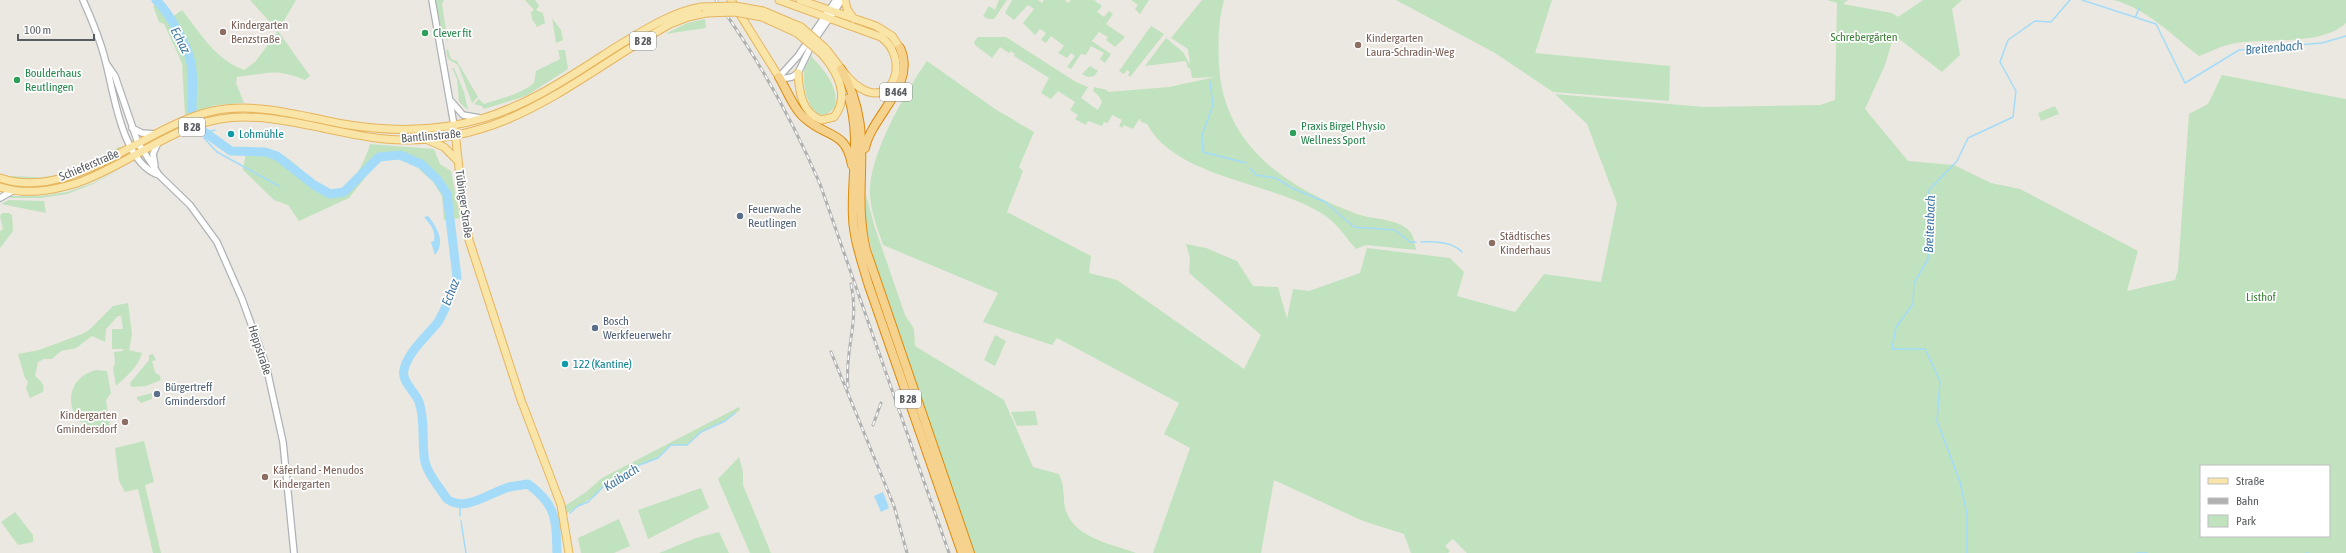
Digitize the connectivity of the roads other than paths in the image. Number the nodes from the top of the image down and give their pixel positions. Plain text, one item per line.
1 (83, 0) edge
2 (432, 0) edge
3 (731, 0) edge
4 (779, 0) edge
5 (800, 0) edge
6 (836, 0) edge
7 (843, 0) edge
8 (831, 11) junction
9 (762, 14) junction
10 (826, 18) junction
11 (855, 19) junction
12 (897, 50) junction
13 (106, 63) junction
14 (839, 71) junction
15 (798, 73) junction
16 (780, 78) junction
17 (449, 100) junction
18 (263, 104) dead end
19 (274, 111) junction
20 (485, 118) junction
21 (454, 125) junction
22 (132, 128) junction
23 (125, 132) junction
24 (158, 134) junction
25 (455, 135) junction
26 (426, 139) junction
27 (138, 143) junction
28 (157, 144) junction
29 (131, 147) junction
30 (143, 151) junction
31 (136, 155) junction
32 (113, 156) junction
33 (458, 162) junction
34 (862, 162) junction
35 (117, 165) junction
36 (156, 169) junction
37 (854, 173) junction
38 (159, 175) junction
39 (2, 180) edge
40 (0, 187) edge
41 (14, 190) junction
42 (0, 198) edge
43 (294, 553) edge
44 (569, 553) edge
45 (962, 553) edge
46 (970, 553) edge

1 - 13 street
2 - 17 street, Tübinger Straße
3 - 16 main road
4 - 10 main road
5 - 8 main road, B 464
6 - 8 street
7 - 8 street
7 - 11 main road
8 - 10 street
8 - 11 main road, B 464
9 - 14 main road, B 28, bridge
9 - 20 main road, Bantlinstraße / B 28, bridge
9 - 25 main road, Bantlinstraße / B 28, bridge
10 - 12 main road
10 - 15 street
10 - 16 street
11 - 12 main road, B 464
12 - 14 main road
12 - 34 highway, B 464
13 - 22 street, Heppstraße
13 - 23 street, Heppstraße
14 - 15 main road
14 - 34 highway, B 28
14 - 37 highway, B 28
15 - 16 street
16 - 37 highway
17 - 20 street
17 - 21 street, Tübinger Straße
18 - 19 main road
19 - 21 main road, Bantlinstraße / B 28
19 - 24 main road, Bantlinstraße / B 28
20 - 21 main road, Bantlinstraße / B 28
21 - 25 main road, Tübinger Straße
22 - 23 street
22 - 24 street
22 - 27 street, Heppstraße
23 - 29 street, Heppstraße
24 - 27 main road, Bantlinstraße / B 28
25 - 26 main road, Bantlinstraße / B 28
25 - 33 main road, Tübinger Straße
26 - 28 main road, Bantlinstraße / B 28
26 - 33 main road
27 - 29 main road, Bantlinstraße / B 28
27 - 30 street, Heppstraße
28 - 30 main road, Bantlinstraße / B 28
28 - 36 street
29 - 31 street, Heppstraße
29 - 32 main road, Schieferstraße / B 28
30 - 31 main road, Bantlinstraße / B 28
30 - 36 street, Heppstraße
31 - 35 main road, Schieferstraße / B 28
31 - 38 street, Heppstraße
32 - 35 main road
32 - 39 main road, Schieferstraße / B 28
33 - 44 main road, Tübinger Straße
34 - 46 highway, B 28
35 - 41 main road, Schieferstraße / B 28
36 - 38 street, Heppstraße
37 - 45 highway, B 28
38 - 43 street, Heppstraße
40 - 41 main road, Schieferstraße / B 28
41 - 42 street

